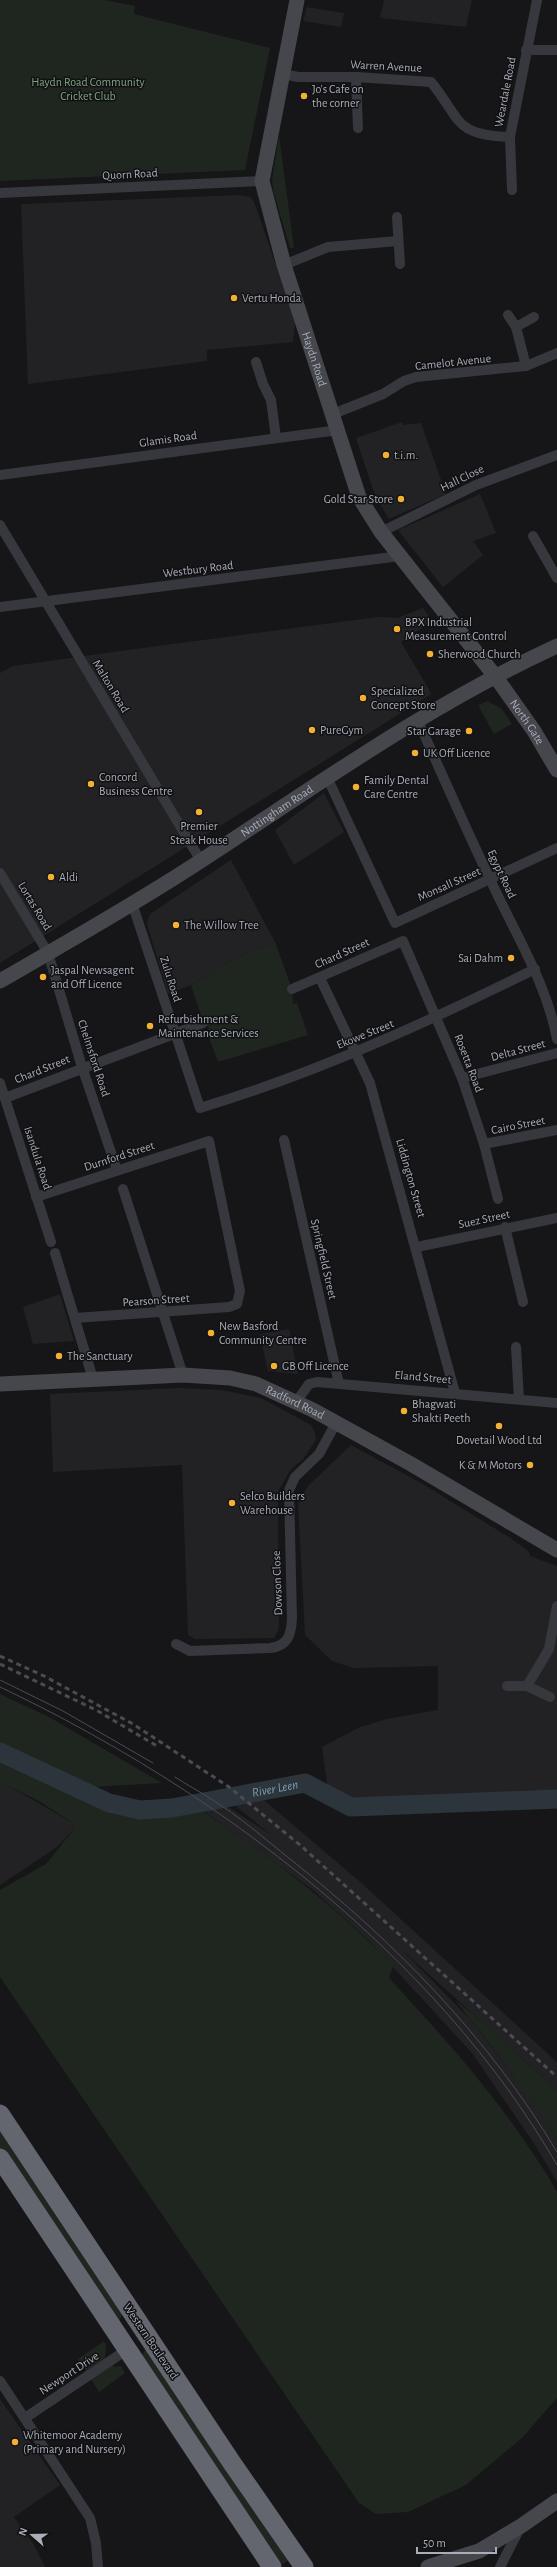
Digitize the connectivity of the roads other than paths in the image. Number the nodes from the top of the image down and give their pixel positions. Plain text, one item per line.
1 (297, 0) edge
2 (537, 0) edge
3 (526, 50) junction
4 (557, 50) edge
5 (283, 74) junction
6 (356, 77) junction
7 (358, 128) dead end
8 (510, 137) junction
9 (262, 181) junction
10 (512, 190) dead end
11 (0, 193) edge
12 (397, 217) dead end
13 (398, 241) junction
14 (400, 264) dead end
15 (284, 265) junction
16 (508, 315) dead end
17 (534, 317) dead end
18 (516, 327) junction
19 (557, 353) edge
20 (256, 362) dead end
21 (526, 366) junction
22 (333, 414) junction
23 (339, 430) junction
24 (276, 438) junction
25 (557, 455) edge
26 (0, 475) edge
27 (0, 525) edge
28 (380, 532) junction
29 (533, 536) dead end
30 (400, 556) junction
31 (557, 578) edge
32 (45, 601) junction
33 (0, 607) edge
34 (557, 646) edge
35 (495, 676) junction
36 (418, 721) junction
37 (557, 770) edge
38 (327, 777) junction
39 (557, 848) edge
40 (201, 861) junction
41 (0, 873) edge
42 (490, 880) junction
43 (132, 903) junction
44 (403, 941) joint
45 (48, 953) junction
46 (535, 969) junction
47 (320, 978) junction
48 (0, 981) edge
49 (292, 989) dead end
50 (437, 1018) junction
51 (203, 1023) dead end
52 (175, 1034) junction
53 (557, 1039) edge
54 (355, 1053) junction
55 (557, 1053) edge
56 (82, 1067) junction
57 (462, 1078) junction
58 (0, 1083) edge
59 (5, 1098) junction
60 (200, 1108) joint
61 (557, 1130) edge
62 (284, 1140) dead end
63 (484, 1144) junction
64 (117, 1170) junction
65 (123, 1189) dead end
66 (36, 1197) junction
67 (498, 1199) dead end
68 (557, 1218) edge
69 (505, 1227) junction
70 (51, 1242) dead end
71 (417, 1248) junction
72 (54, 1253) dead end
73 (523, 1302) dead end
74 (237, 1304) joint
75 (163, 1313) junction
76 (75, 1318) junction
77 (516, 1347) dead end
78 (183, 1375) junction
79 (93, 1379) junction
80 (0, 1384) edge
81 (339, 1384) junction
82 (455, 1393) junction
83 (519, 1399) junction
84 (296, 1402) junction
85 (557, 1403) edge
86 (336, 1423) junction
87 (557, 1550) edge
88 (557, 1606) edge
89 (176, 1644) dead end
90 (507, 1686) dead end
91 (527, 1686) junction
92 (550, 1697) dead end
93 (0, 2114) edge
94 (0, 2158) edge
95 (149, 2337) junction
96 (128, 2349) junction
97 (0, 2380) edge
98 (25, 2418) junction
99 (557, 2501) edge
100 (521, 2526) junction
101 (98, 2567) edge
102 (272, 2567) edge
103 (304, 2567) edge
104 (428, 2567) edge
105 (500, 2567) edge

1 - 5 street, Haydn Road
2 - 3 street, Weardale Road
3 - 4 street
3 - 8 street, Weardale Road
5 - 6 street, Warren Avenue
5 - 9 street, Haydn Road
6 - 7 street
6 - 8 street, Warren Avenue
8 - 10 street, Weardale Road
9 - 11 street, Quorn Road
9 - 15 street, Haydn Road
12 - 13 street
13 - 14 street
13 - 15 street
15 - 22 street, Haydn Road
16 - 18 street
17 - 18 street
18 - 21 street
19 - 21 street, Camelot Avenue
20 - 24 street
21 - 22 street, Camelot Avenue
22 - 23 street, Haydn Road
23 - 24 street, Glamis Road
23 - 28 street, Haydn Road
24 - 26 street, Glamis Road
25 - 28 street, Hall Close
27 - 32 street, Malton Road
28 - 30 street, Haydn Road
29 - 31 street
30 - 32 street, Westbury Road
30 - 35 street, Haydn Road
32 - 33 street, Westbury Road
32 - 40 street, Malton Road
34 - 35 street, Nottingham Road
35 - 36 street, Nottingham Road
35 - 37 street, North Gate
36 - 38 street, Nottingham Road
36 - 42 street, Egypt Road
38 - 40 street, Nottingham Road
38 - 42 street, Monsall Street
39 - 42 street, Monsall Street
40 - 43 street, Nottingham Road
41 - 45 street, Lortas Road
42 - 46 street, Egypt Road
43 - 45 street, Nottingham Road
43 - 52 street, Zulu Road
44 - 47 street, Chard Street
44 - 50 street, Rosetta Road
45 - 48 street, Nottingham Road
45 - 56 street, Chelmsford Road
46 - 50 street, Ekowe Street
46 - 53 street, Egypt Road
47 - 49 street, Chard Street
47 - 54 street, Liddington Street
50 - 54 street, Ekowe Street
50 - 57 street, Rosetta Road
51 - 52 street, Chard Street
52 - 56 street, Chard Street
52 - 60 street, Zulu Road
54 - 60 street, Ekowe Street
54 - 71 street, Liddington Street
55 - 57 street, Delta Street
56 - 59 street, Chard Street
56 - 64 street, Chelmsford Road
57 - 63 street, Rosetta Road
58 - 59 street, Isandula Road
59 - 66 street, Isandula Road
61 - 63 street, Cairo Street
62 - 81 street, Springfield Street
63 - 67 street, Rosetta Road
64 - 66 street, Durnford Street
64 - 74 street, Durnford Street
65 - 75 street
66 - 70 street, Isandula Road
68 - 69 street, Suez Street
69 - 71 street, Suez Street
69 - 73 street
71 - 82 street, Liddington Street
72 - 76 street
74 - 75 street, Pearson Street
75 - 76 street, Pearson Street
75 - 78 street
76 - 79 street
77 - 83 street
78 - 79 street, Radford Road
78 - 84 street, Radford Road
79 - 80 street, Radford Road
81 - 82 street, Eland Street
81 - 84 street, Eland Street
82 - 83 street, Eland Street
83 - 85 street, Eland Street
84 - 86 street, Radford Road
86 - 87 street, Radford Road
86 - 89 street, Dowson Close
88 - 91 street
90 - 91 street
91 - 92 street
93 - 95 highway, Western Boulevard
94 - 96 highway, Western Boulevard
95 - 96 highway
95 - 103 highway, Western Boulevard
96 - 98 street, Newport Drive
96 - 102 highway, Western Boulevard
97 - 98 street
98 - 101 street
99 - 100 street
100 - 104 street
100 - 105 street

